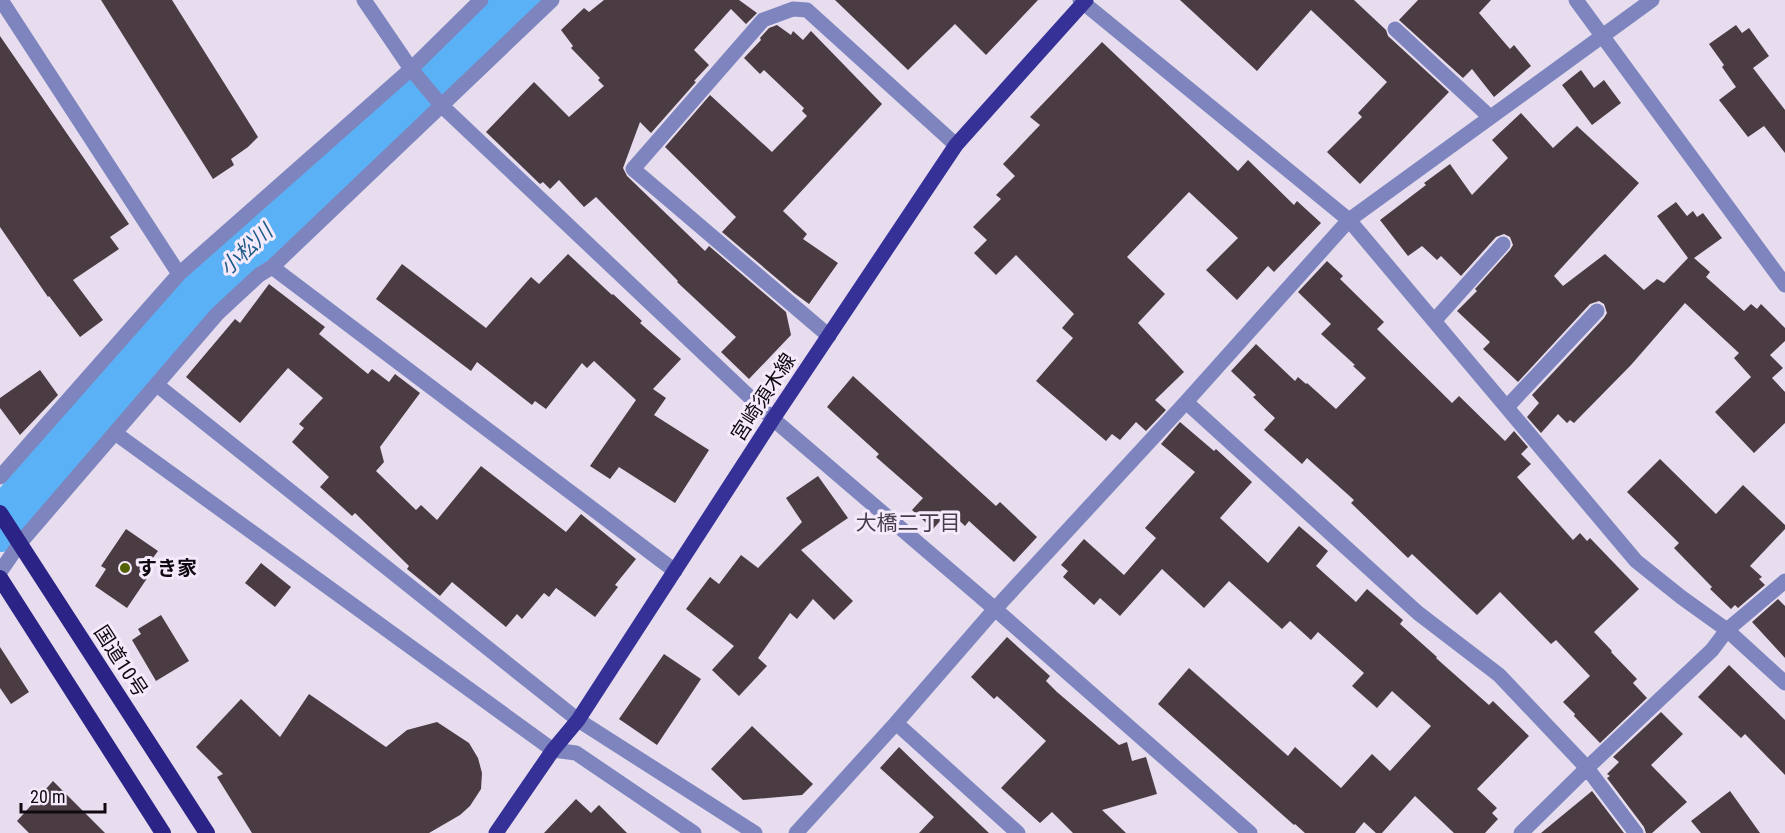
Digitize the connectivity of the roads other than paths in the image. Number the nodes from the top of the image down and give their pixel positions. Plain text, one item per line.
1 (1, 0) edge
2 (364, 0) edge
3 (481, 0) edge
4 (552, 0) edge
5 (1576, 0) edge
6 (1652, 0) edge
7 (1083, 1) edge
8 (1395, 29) dead end
9 (1602, 35) junction
10 (411, 69) junction
11 (441, 105) junction
12 (1490, 117) junction
13 (956, 145) junction
14 (1348, 220) junction
15 (1503, 244) dead end
16 (272, 267) junction
17 (179, 274) junction
18 (1785, 285) edge
19 (1597, 311) dead end
20 (1434, 321) junction
21 (829, 336) junction
22 (157, 384) junction
23 (1186, 402) junction
24 (1507, 407) junction
25 (773, 419) junction
26 (115, 433) junction
27 (0, 477) edge
28 (0, 513) edge
29 (17, 539) junction
30 (675, 571) junction
31 (0, 573) edge
32 (0, 578) edge
33 (1785, 581) edge
34 (995, 609) junction
35 (1727, 630) junction
36 (1785, 683) edge
37 (578, 720) junction
38 (896, 723) junction
39 (553, 750) junction
40 (1587, 768) junction
41 (163, 833) edge
42 (207, 833) edge
43 (496, 833) edge
44 (694, 833) edge
45 (755, 833) edge
46 (796, 833) edge
47 (1018, 833) edge
48 (1250, 833) edge
49 (1521, 833) edge
50 (1636, 833) edge

1 - 17 street
2 - 10 street
3 - 10 street
4 - 11 street
5 - 9 street
6 - 9 street
7 - 13 main road, 宮崎須木線
7 - 14 street
8 - 12 street
9 - 12 street
9 - 18 street
10 - 11 street
10 - 17 street
11 - 16 street
11 - 25 street
12 - 14 street
13 - 21 main road, 宮崎須木線
13 - 21 street
14 - 20 street
14 - 23 street
15 - 20 street
16 - 22 street
16 - 30 street
17 - 27 street
19 - 24 street
20 - 24 street
21 - 25 main road, 宮崎須木線
22 - 26 street
22 - 37 street
23 - 34 street
23 - 40 street
24 - 35 street
25 - 30 main road, 宮崎須木線
25 - 34 street
26 - 29 street
26 - 39 street
28 - 29 highway, 国道10号
29 - 31 street
29 - 42 highway, 国道10号
30 - 37 main road, 宮崎須木線
32 - 41 highway
33 - 35 street
34 - 38 street
34 - 48 street
35 - 36 street
35 - 40 street
37 - 39 main road, 宮崎須木線
37 - 45 street
38 - 46 street
38 - 47 street
39 - 43 main road, 宮崎須木線
39 - 44 street
40 - 49 street
40 - 50 street

